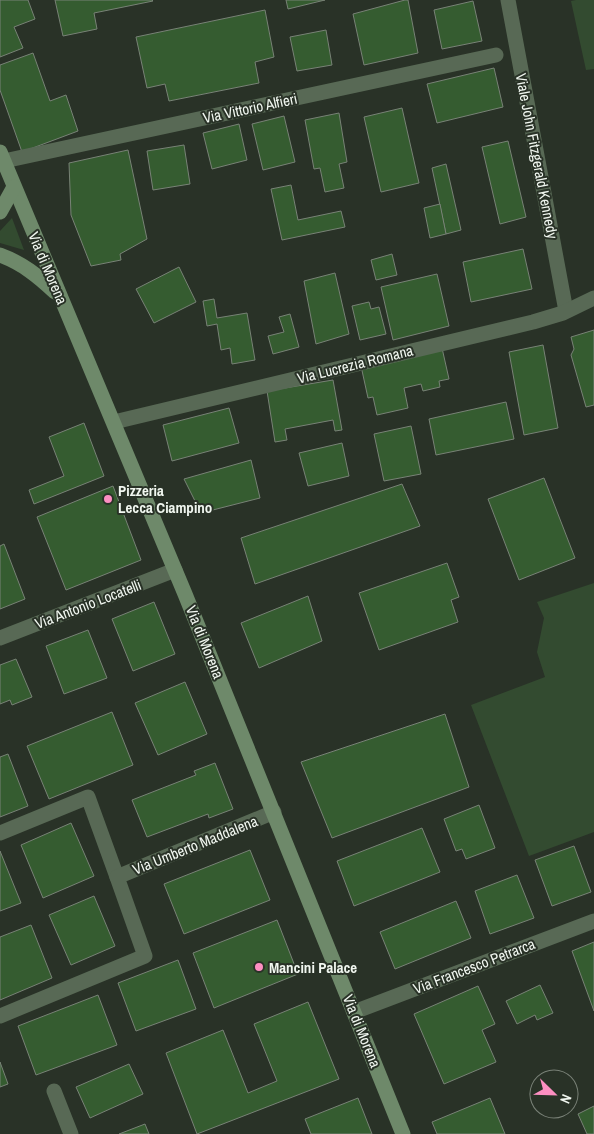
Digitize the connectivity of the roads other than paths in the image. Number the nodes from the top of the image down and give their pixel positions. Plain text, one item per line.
1 (508, 0) edge
2 (496, 55) dead end
3 (2, 157) edge
4 (14, 187) junction
5 (0, 212) edge
6 (0, 255) edge
7 (60, 296) junction
8 (594, 298) edge
9 (566, 311) junction
10 (114, 422) junction
11 (175, 570) junction
12 (0, 638) edge
13 (274, 812) junction
14 (0, 833) edge
15 (117, 877) junction
16 (594, 921) edge
17 (354, 1012) junction
18 (0, 1016) edge
19 (54, 1091) dead end
20 (71, 1134) edge
21 (403, 1134) edge

1 - 9 street, Viale John Fitzgerald Kennedy
2 - 3 street, Via Vittorio Alfieri
3 - 4 street, Via di Morena
4 - 5 street
4 - 7 street, Via di Morena
6 - 7 street
7 - 10 street, Via di Morena
8 - 9 street, Via Lucrezia Romana
9 - 10 street, Via Lucrezia Romana
10 - 11 street, Via di Morena
11 - 12 street, Via Antonio Locatelli
11 - 13 street, Via di Morena
13 - 15 street, Via Umberto Maddalena
13 - 17 street, Via di Morena
14 - 15 street
15 - 18 street, Via Umberto Maddalena
16 - 17 street, Via Francesco Petrarca
17 - 21 street, Via di Morena
19 - 20 street

